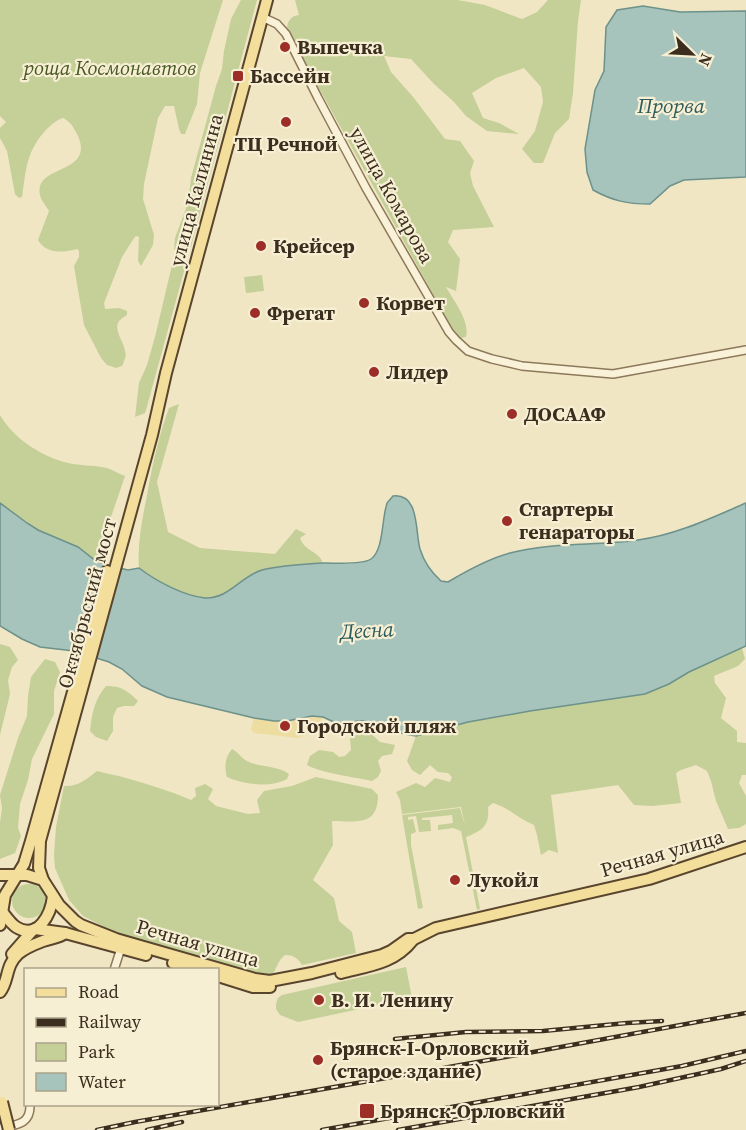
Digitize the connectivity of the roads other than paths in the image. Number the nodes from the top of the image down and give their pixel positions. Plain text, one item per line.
1 (267, 0) edge
2 (262, 17) junction
3 (746, 350) edge
4 (149, 435) joint
5 (53, 779) junction
6 (746, 848) edge
7 (0, 874) edge
8 (17, 876) junction
9 (43, 880) junction
10 (53, 896) junction
11 (1, 910) edge
12 (0, 926) edge
13 (34, 929) junction
14 (65, 933) junction
15 (414, 939) junction
16 (121, 948) junction
17 (114, 968) edge
18 (191, 968) edge
19 (217, 968) edge
20 (219, 969) edge
21 (219, 976) edge
22 (0, 992) edge
23 (1, 1098) edge
24 (30, 1106) edge
25 (0, 1128) edge
26 (9, 1130) edge

1 - 2 main road
2 - 3 street, улица Комарова
2 - 4 main road, улица Калинина
4 - 5 main road, Октябрьский мост
5 - 8 main road
5 - 9 main road
6 - 15 main road, Речная улица
7 - 8 main road
8 - 9 main road
8 - 11 main road
9 - 10 main road
10 - 13 main road
10 - 19 main road, Речная улица
11 - 12 main road
11 - 13 main road
13 - 14 main road, Речная улица
13 - 22 main road
14 - 16 main road, Речная улица
14 - 22 main road
15 - 20 main road, Речная улица
15 - 21 main road, Речная улица
16 - 17 street
16 - 18 main road, Речная улица
23 - 26 main road, bridge
24 - 25 street

